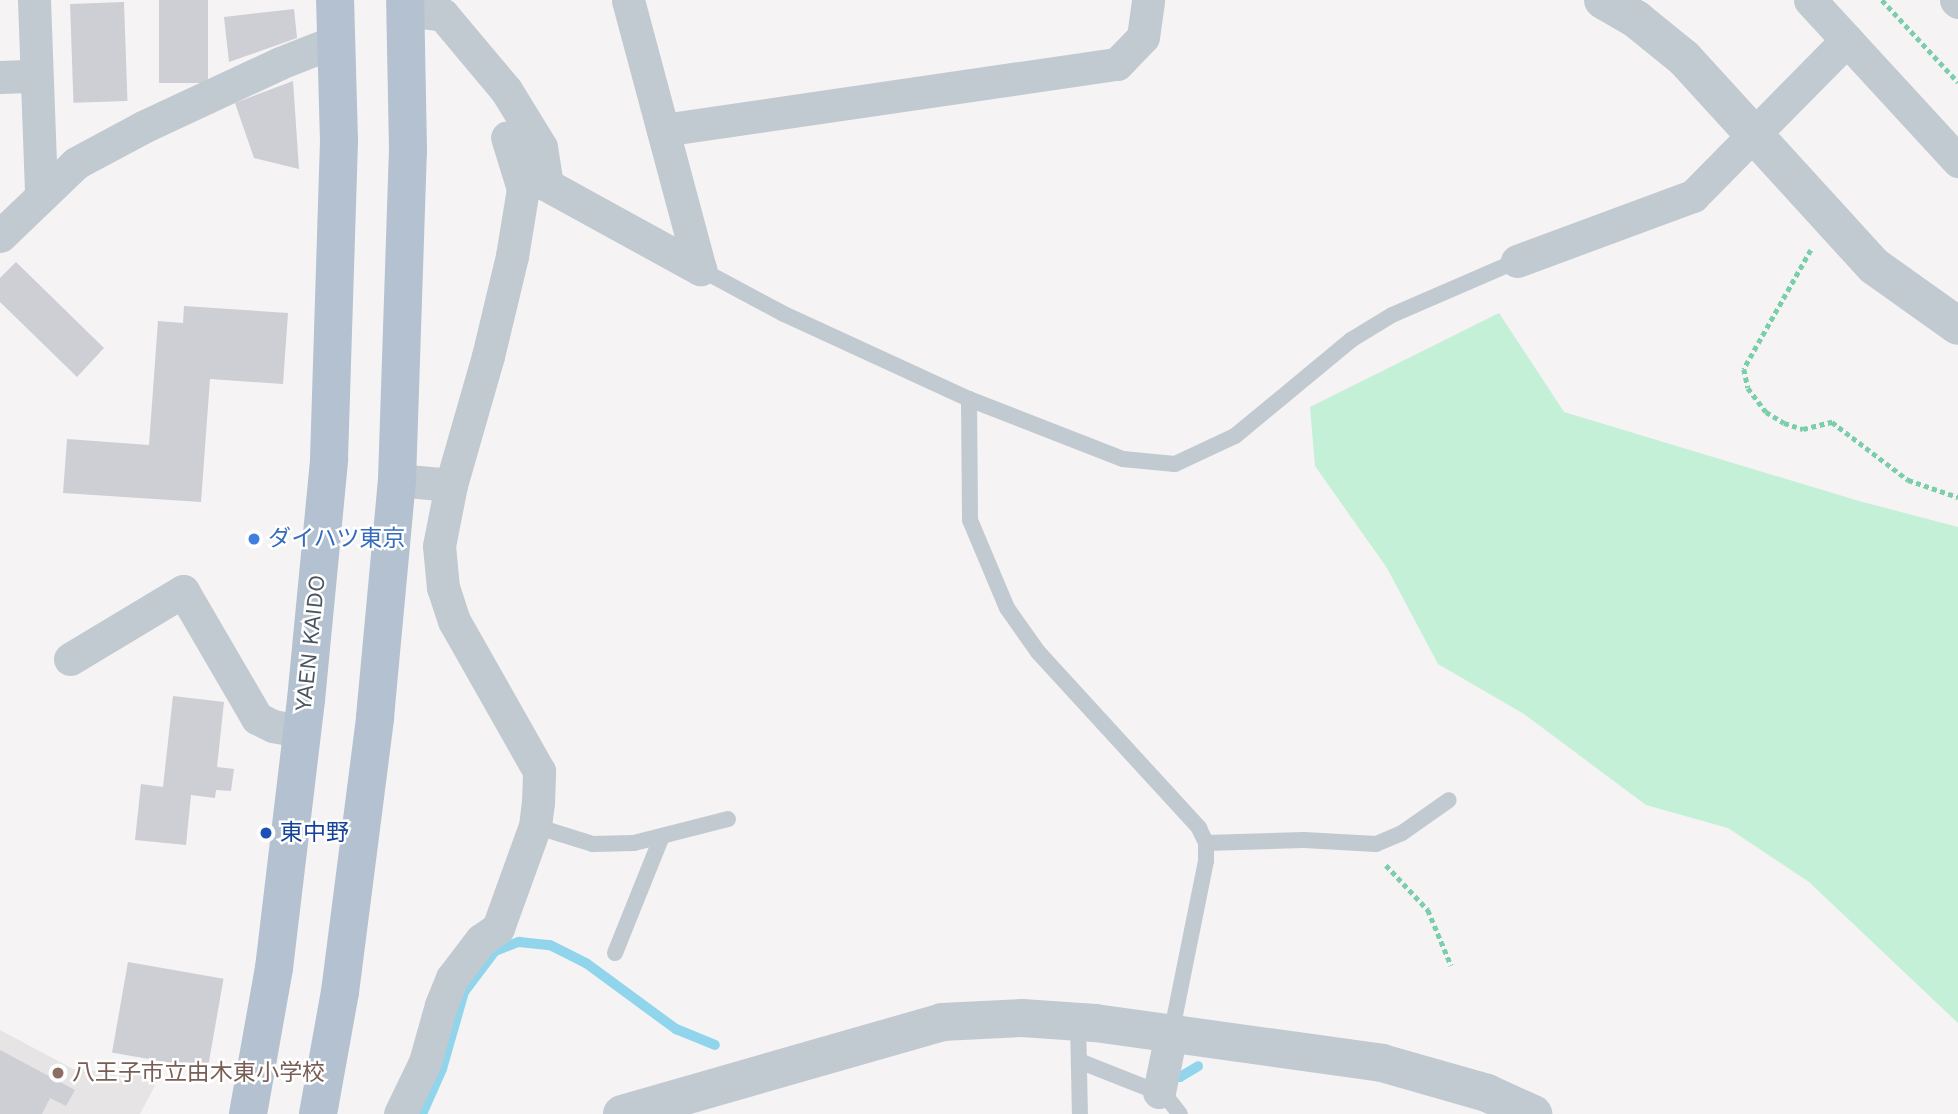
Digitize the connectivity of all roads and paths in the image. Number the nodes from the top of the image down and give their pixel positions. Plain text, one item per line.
1 (34, 0) edge
2 (335, 0) edge
3 (628, 0) edge
4 (1148, 0) edge
5 (1603, 0) edge
6 (1810, 0) edge
7 (1882, 0) edge
8 (405, 5) edge
9 (1847, 40) junction
10 (336, 41) junction
11 (34, 76) junction
12 (0, 77) edge
13 (1958, 82) edge
14 (663, 130) junction
15 (1754, 134) junction
16 (507, 137) dead end
17 (1958, 161) edge
18 (41, 195) junction
19 (0, 236) edge
20 (1815, 243) dead end
21 (1517, 261) joint
22 (700, 269) junction
23 (1958, 326) edge
24 (969, 400) junction
25 (397, 480) junction
26 (451, 485) junction
27 (1958, 497) edge
28 (70, 659) dead end
29 (303, 732) junction
30 (1449, 800) dead end
31 (728, 819) dead end
32 (535, 826) junction
33 (662, 836) junction
34 (1206, 843) junction
35 (1362, 843) junction
36 (615, 953) dead end
37 (1451, 965) dead end
38 (1078, 1022) junction
39 (1171, 1034) junction
40 (1079, 1061) junction
41 (1169, 1103) edge
42 (248, 1114) edge
43 (318, 1114) edge
44 (400, 1114) edge
45 (622, 1114) edge
46 (1080, 1114) edge
47 (1533, 1114) edge

1 - 11 street
2 - 10 main road, YAEN KAIDO
3 - 14 street
4 - 14 street
5 - 15 street
6 - 9 street
7 - 13 path
8 - 22 street
8 - 25 main road
9 - 15 street
9 - 17 street
10 - 18 street
10 - 29 main road, YAEN KAIDO
11 - 12 street
11 - 18 street
14 - 22 street
15 - 21 street
15 - 23 street
16 - 26 street
18 - 19 street
20 - 27 path
21 - 24 lane
22 - 24 lane
24 - 34 lane
25 - 26 street
25 - 43 main road
26 - 32 street
28 - 29 street
29 - 42 main road, YAEN KAIDO
30 - 35 lane
31 - 33 lane
32 - 33 lane
32 - 44 street
33 - 36 lane
34 - 35 lane
34 - 39 lane
35 - 37 path
38 - 39 street
38 - 40 lane
38 - 45 street
39 - 41 street
39 - 47 street
40 - 41 lane
40 - 46 lane

